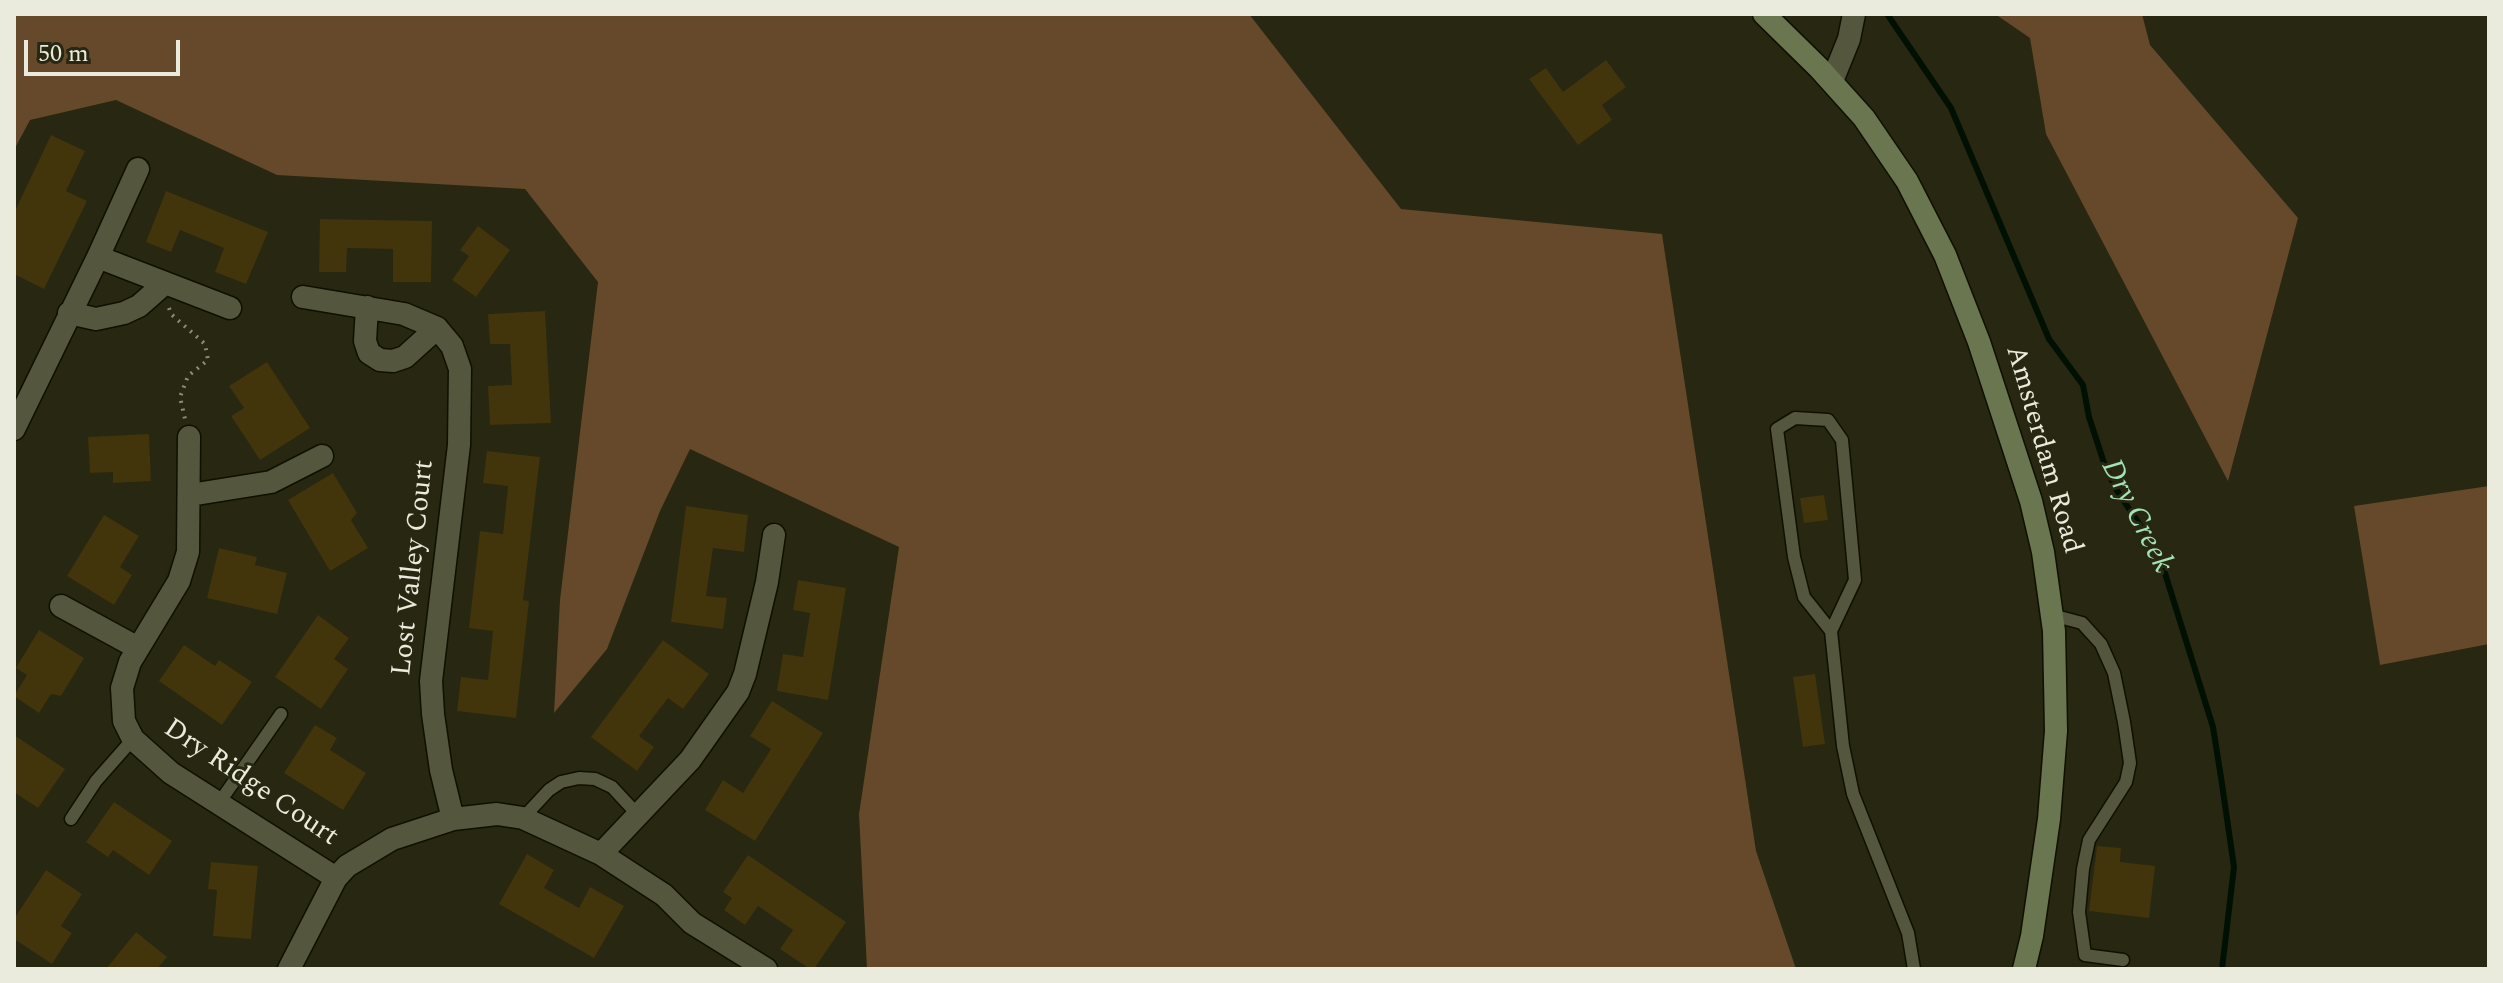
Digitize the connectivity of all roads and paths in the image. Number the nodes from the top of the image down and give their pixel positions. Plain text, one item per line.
1 (1764, 14) edge
2 (1854, 14) edge
3 (1832, 81) junction
4 (138, 169) dead end
5 (98, 257) junction
6 (164, 284) junction
7 (303, 297) dead end
8 (367, 307) junction
9 (230, 308) dead end
10 (69, 313) junction
11 (437, 328) junction
12 (14, 429) edge
13 (189, 437) joint
14 (322, 456) dead end
15 (190, 495) junction
16 (774, 535) dead end
17 (61, 606) dead end
18 (2052, 615) junction
19 (1831, 631) junction
20 (138, 648) junction
21 (281, 714) dead end
22 (133, 739) junction
23 (219, 803) junction
24 (638, 815) junction
25 (523, 818) junction
26 (71, 819) dead end
27 (453, 819) junction
28 (601, 854) junction
29 (336, 878) junction
30 (2123, 960) dead end
31 (289, 969) edge
32 (766, 969) edge
33 (1914, 969) edge
34 (2024, 969) edge

1 - 3 main road, Amsterdam Road
2 - 3 street
3 - 18 main road, Amsterdam Road
4 - 5 street
5 - 6 street
5 - 10 street
6 - 9 street
6 - 10 street
6 - 13 path
7 - 8 street
8 - 11 street
8 - 11 street
10 - 12 street
11 - 27 street, Lost Valley Court
13 - 15 street, Dry Ridge Court
14 - 15 street
15 - 20 street, Dry Ridge Court
16 - 24 street
17 - 20 street
18 - 30 lane
18 - 34 main road, Amsterdam Road
19 - 19 lane
19 - 33 lane
20 - 22 street, Dry Ridge Court
21 - 23 lane
22 - 23 street, Dry Ridge Court
22 - 26 lane
23 - 29 street, Dry Ridge Court
24 - 25 lane
24 - 28 street
25 - 27 street
25 - 28 street
27 - 29 street
28 - 32 street
29 - 31 street

